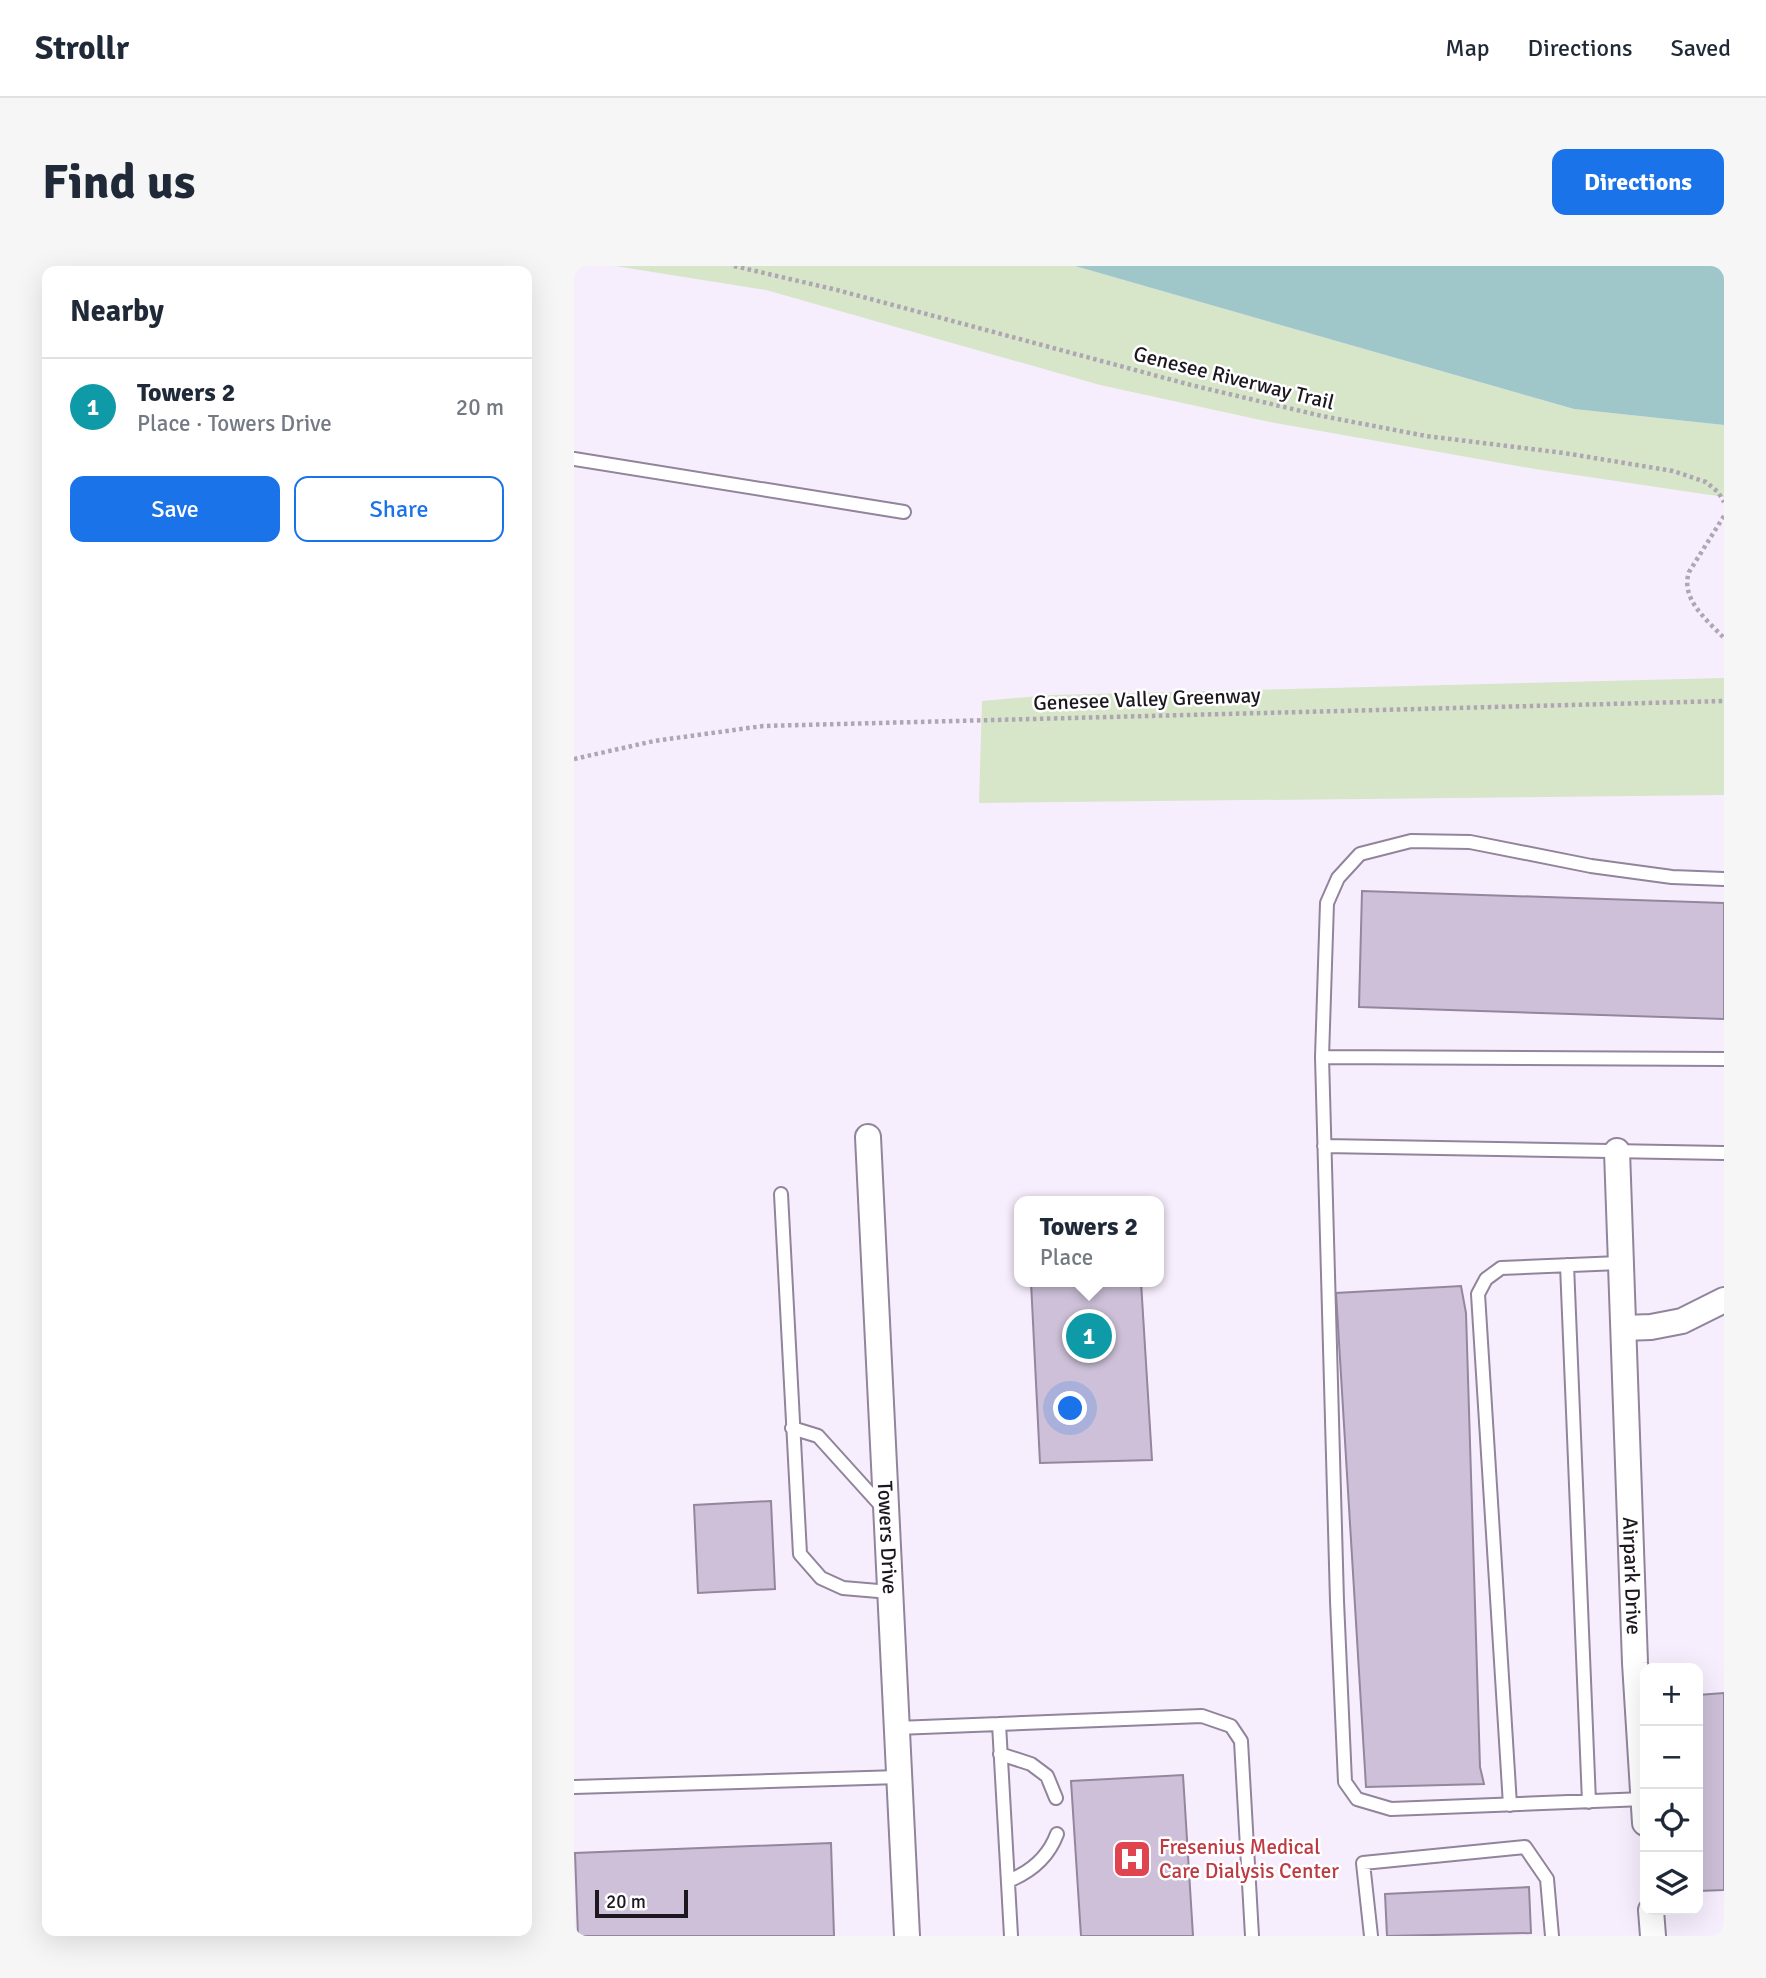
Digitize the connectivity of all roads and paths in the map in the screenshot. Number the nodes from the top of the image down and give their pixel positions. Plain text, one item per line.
1 (734, 266) edge
2 (574, 459) edge
3 (1721, 491) edge
4 (1724, 502) edge
5 (904, 512) dead end
6 (1724, 516) edge
7 (1724, 638) edge
8 (1724, 701) edge
9 (574, 759) edge
10 (1724, 879) edge
11 (1322, 1057) junction
12 (1724, 1059) edge
13 (868, 1137) dead end
14 (1324, 1146) junction
15 (1617, 1151) junction
16 (1724, 1153) edge
17 (781, 1194) dead end
18 (1619, 1263) junction
19 (1567, 1265) junction
20 (1724, 1300) edge
21 (1624, 1328) junction
22 (792, 1427) junction
23 (886, 1512) junction
24 (890, 1592) junction
25 (999, 1724) junction
26 (897, 1728) junction
27 (1000, 1754) junction
28 (899, 1777) junction
29 (574, 1787) edge
30 (1643, 1789) edge
31 (1056, 1798) dead end
32 (1589, 1802) junction
33 (1510, 1805) junction
34 (1640, 1810) edge
35 (1057, 1835) dead end
36 (1008, 1881) junction
37 (1651, 1915) edge
38 (907, 1936) edge
39 (1011, 1936) edge
40 (1252, 1936) edge
41 (1371, 1936) edge
42 (1552, 1936) edge
43 (1653, 1936) edge

1 - 3 path, Genesee Riverway Trail
2 - 5 lane
3 - 4 path, Genesee Riverway Trail
6 - 7 path
8 - 9 path, Genesee Valley Greenway
10 - 11 lane
11 - 12 lane
11 - 14 lane
13 - 23 street, Towers Drive
14 - 15 lane
14 - 33 lane
15 - 16 lane
15 - 18 street, Airpark Drive
17 - 22 lane
18 - 19 lane
18 - 21 street, Airpark Drive
19 - 32 lane
19 - 33 lane
20 - 21 street
21 - 30 street, Airpark Drive
22 - 23 lane
22 - 24 lane
23 - 24 street, Towers Drive
24 - 26 street, Towers Drive
25 - 26 lane
25 - 27 lane
25 - 40 lane
26 - 28 street, Towers Drive
27 - 31 lane
27 - 36 lane
28 - 29 lane
28 - 38 street, Towers Drive
32 - 33 lane
32 - 34 lane
35 - 36 lane
36 - 39 lane
37 - 43 street
41 - 42 lane

